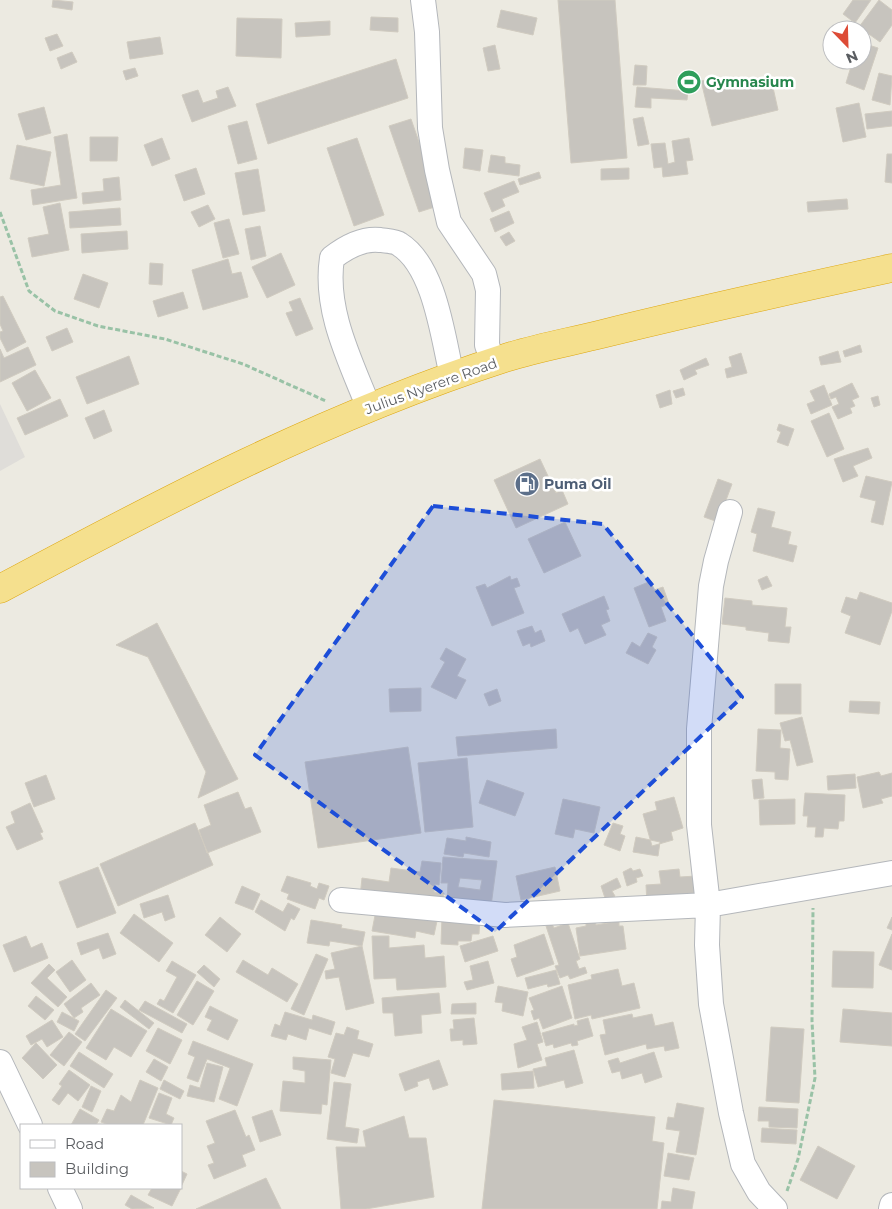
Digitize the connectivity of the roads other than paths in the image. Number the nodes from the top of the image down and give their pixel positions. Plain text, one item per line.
1 (423, 0) edge
2 (892, 268) edge
3 (493, 362) junction
4 (452, 376) junction
5 (360, 412) junction
6 (730, 512) dead end
7 (0, 589) edge
8 (892, 873) edge
9 (341, 900) dead end
10 (708, 905) junction
11 (0, 1062) edge
12 (30, 1124) edge
13 (60, 1189) edge
14 (781, 1201) edge
15 (892, 1206) edge
16 (70, 1209) edge
17 (891, 1209) edge

1 - 3 street
2 - 3 highway, Julius Nyerere Road
3 - 4 highway, Julius Nyerere Road
4 - 5 highway, Julius Nyerere Road
4 - 5 street
5 - 7 highway, Julius Nyerere Road
6 - 10 street
8 - 10 street
9 - 10 street
10 - 14 street
11 - 12 street
13 - 16 street
15 - 17 street

